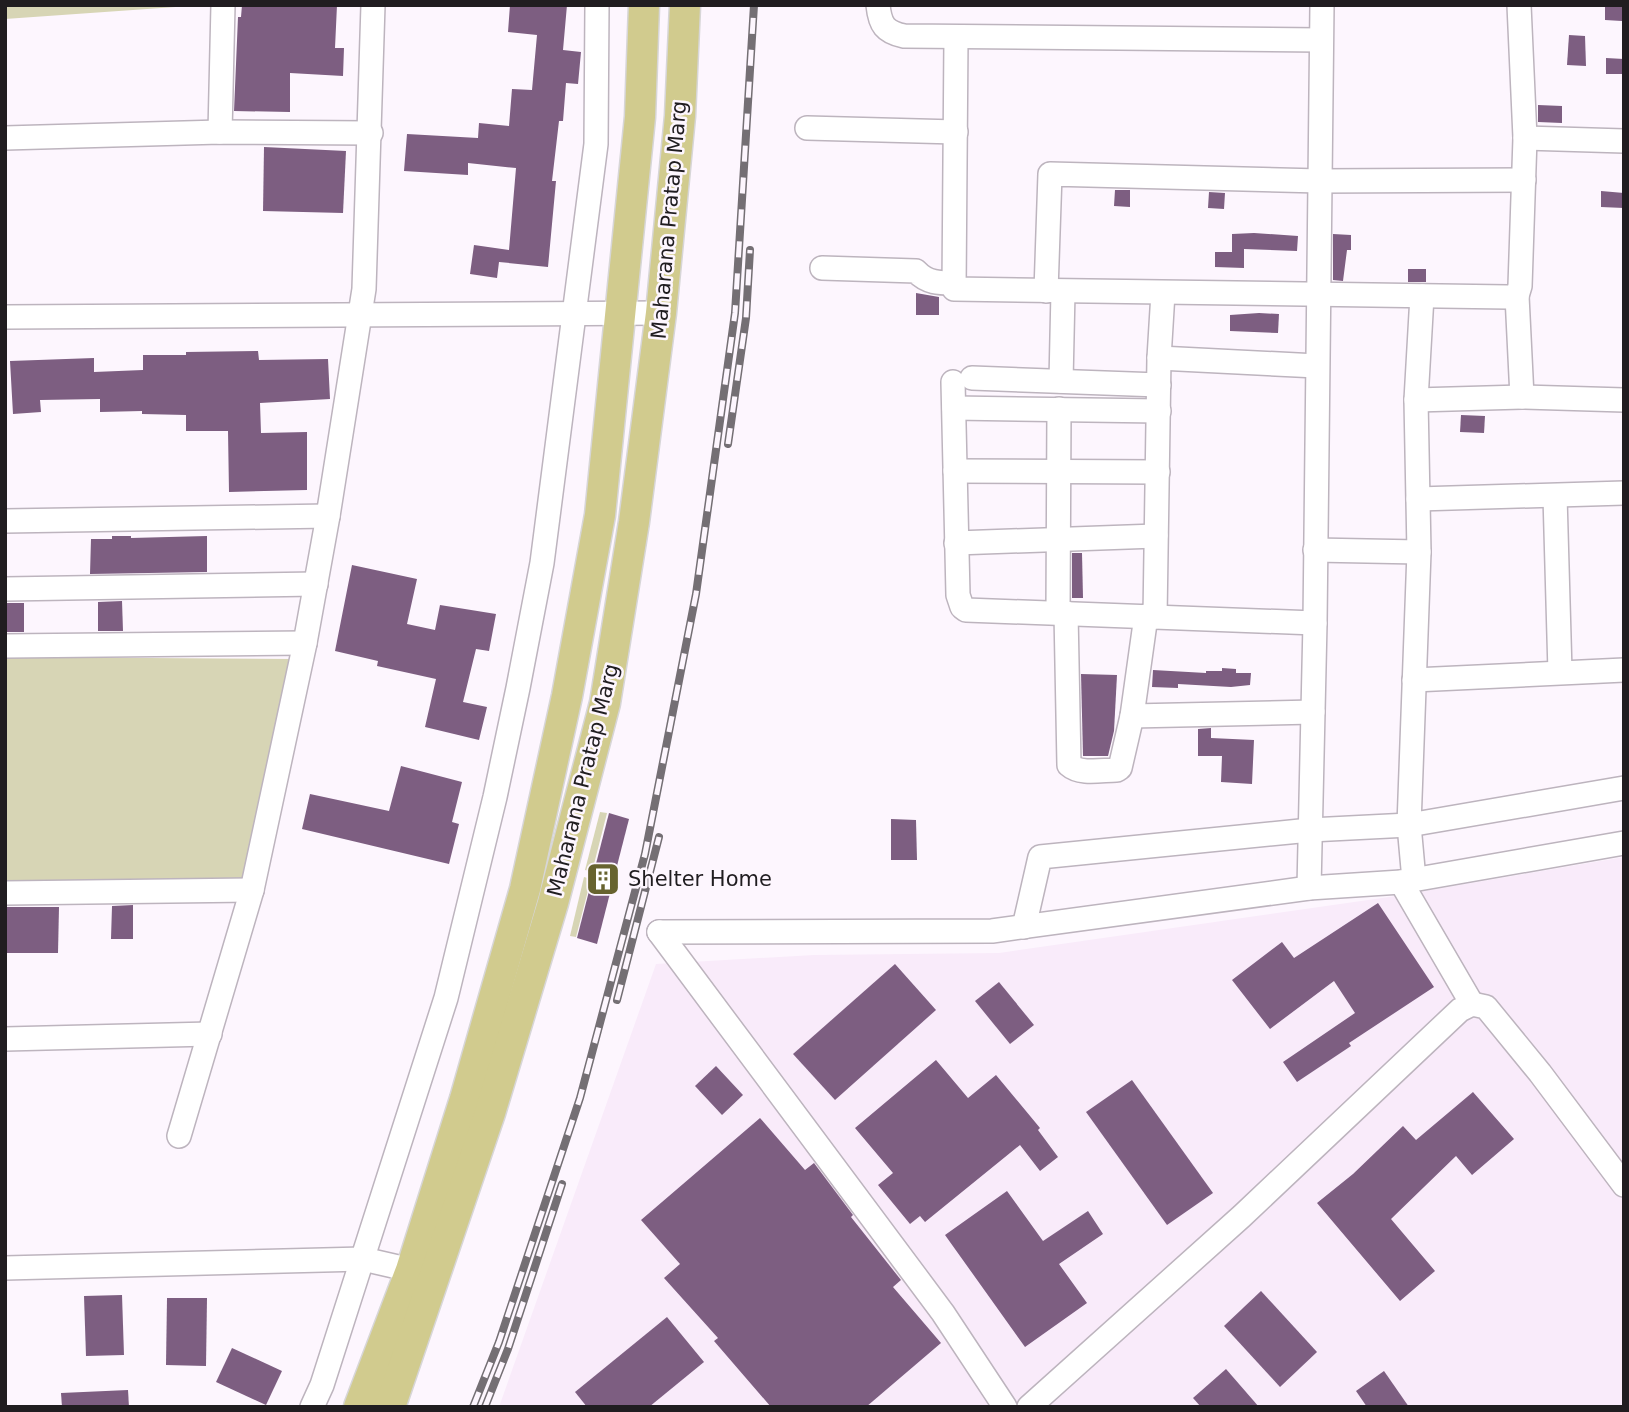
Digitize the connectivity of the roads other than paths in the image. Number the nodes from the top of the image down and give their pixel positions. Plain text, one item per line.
1 (223, 5) edge
2 (373, 5) edge
3 (597, 5) edge
4 (644, 5) edge
5 (685, 5) edge
6 (878, 5) edge
7 (1322, 5) edge
8 (1519, 5) edge
9 (956, 38) junction
10 (1321, 40) junction
11 (807, 128) dead end
12 (220, 132) junction
13 (956, 132) junction
14 (371, 133) junction
15 (5, 138) edge
16 (1525, 138) junction
17 (1624, 141) edge
18 (1524, 180) junction
19 (1320, 181) junction
20 (822, 268) dead end
21 (954, 283) junction
22 (1054, 291) junction
23 (1163, 293) junction
24 (1318, 296) junction
25 (1422, 296) junction
26 (1517, 296) junction
27 (622, 311) junction
28 (573, 312) junction
29 (361, 313) junction
30 (661, 313) junction
31 (5, 317) edge
32 (1159, 358) junction
33 (1317, 366) junction
34 (1061, 381) junction
35 (1159, 385) junction
36 (1522, 397) junction
37 (1416, 400) junction
38 (1624, 400) edge
39 (954, 408) junction
40 (1059, 409) junction
41 (1159, 411) junction
42 (955, 471) junction
43 (1058, 472) junction
44 (1158, 472) junction
45 (1624, 493) edge
46 (1555, 496) junction
47 (1418, 499) junction
48 (328, 516) junction
49 (5, 521) edge
50 (1156, 536) junction
51 (1058, 540) junction
52 (957, 544) junction
53 (1315, 550) junction
54 (1419, 552) junction
55 (316, 584) junction
56 (5, 589) edge
57 (1062, 613) junction
58 (1151, 617) junction
59 (1315, 623) junction
60 (305, 643) junction
61 (5, 646) edge
62 (1624, 670) edge
63 (1560, 673) junction
64 (1413, 680) junction
65 (1313, 712) junction
66 (1132, 716) junction
67 (1624, 788) edge
68 (1409, 825) junction
69 (1310, 830) junction
70 (1624, 843) edge
71 (1408, 881) junction
72 (1309, 888) junction
73 (252, 890) junction
74 (5, 893) edge
75 (1024, 927) junction
76 (1472, 1004) junction
77 (209, 1034) junction
78 (5, 1039) edge
79 (179, 1136) dead end
80 (1624, 1185) edge
81 (363, 1259) junction
82 (5, 1268) edge
83 (422, 1275) junction
84 (312, 1407) edge
85 (359, 1407) edge
86 (390, 1407) edge
87 (1005, 1407) edge
88 (1029, 1407) edge

1 - 12 street
2 - 14 street
3 - 28 street
4 - 27 main road, Maharana Pratap Marg
5 - 30 main road, Maharana Pratap Marg
6 - 9 street
7 - 10 street
8 - 16 street
9 - 10 street
9 - 13 street
10 - 19 street
11 - 13 street
12 - 14 street
12 - 15 street
13 - 21 street
14 - 29 street
16 - 17 street
16 - 18 street
18 - 19 street
18 - 26 street
19 - 22 street
19 - 24 street
20 - 21 street
21 - 22 street
22 - 23 street
22 - 34 street
23 - 24 street
23 - 32 street
24 - 25 street
24 - 33 street
25 - 26 street
25 - 37 street
26 - 36 street
27 - 28 street
27 - 30 street
27 - 83 main road, Maharana Pratap Marg
28 - 29 street
28 - 81 street
29 - 31 street
29 - 48 street
30 - 83 main road, Maharana Pratap Marg
32 - 33 street
32 - 35 street
33 - 53 street
34 - 35 street
34 - 39 street
35 - 41 street
36 - 37 street
36 - 38 street
37 - 47 street
39 - 40 street
39 - 42 street
40 - 41 street
40 - 43 street
41 - 44 street
42 - 43 street
42 - 52 street
43 - 44 street
43 - 51 street
44 - 50 street
45 - 46 street
46 - 47 street
46 - 63 street
47 - 54 street
48 - 49 street
48 - 55 street
50 - 51 street
50 - 58 street
51 - 52 street
51 - 57 street
52 - 57 street
53 - 54 street
53 - 59 street
54 - 64 street
55 - 56 street
55 - 60 street
57 - 58 street
57 - 66 street
58 - 59 street
58 - 66 street
59 - 65 street
60 - 61 street
60 - 73 street
62 - 63 street
63 - 64 street
64 - 68 street
65 - 66 street
65 - 69 street
67 - 68 street
68 - 69 street
68 - 71 street
69 - 72 street
69 - 75 street
70 - 71 street
71 - 72 street
71 - 76 street
72 - 75 street
73 - 74 street
73 - 77 street
75 - 87 street
76 - 80 street
76 - 88 street
77 - 78 street
77 - 79 street
81 - 82 street
81 - 83 street
81 - 84 street
83 - 85 main road, Maharana Pratap Marg
83 - 86 main road, Maharana Pratap Marg

